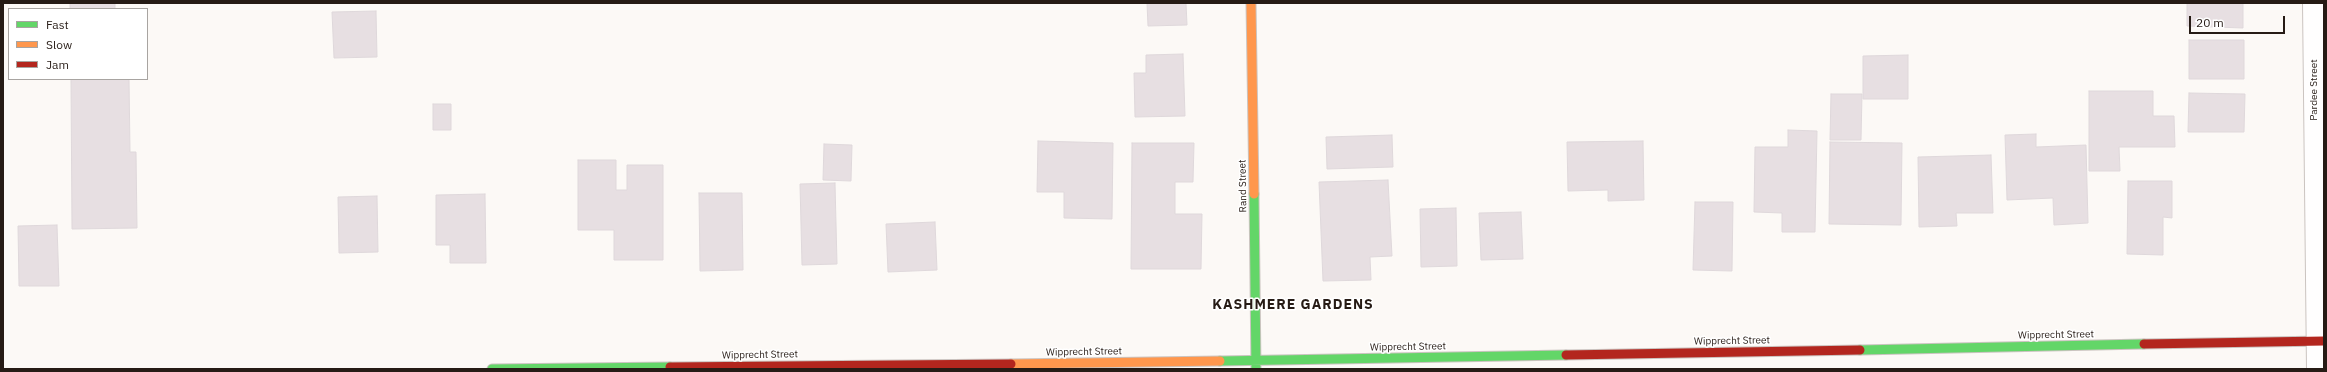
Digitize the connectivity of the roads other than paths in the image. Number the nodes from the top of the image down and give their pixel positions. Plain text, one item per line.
1 (1251, 3) edge
2 (2314, 3) edge
3 (2320, 341) edge
4 (1256, 365) edge
5 (492, 369) edge
6 (2318, 369) edge

1 - 4 street, Rand Street
2 - 3 street, Pardee Street
3 - 4 street, Wipprecht Street
3 - 6 street, Pardee Street
4 - 5 street, Wipprecht Street

